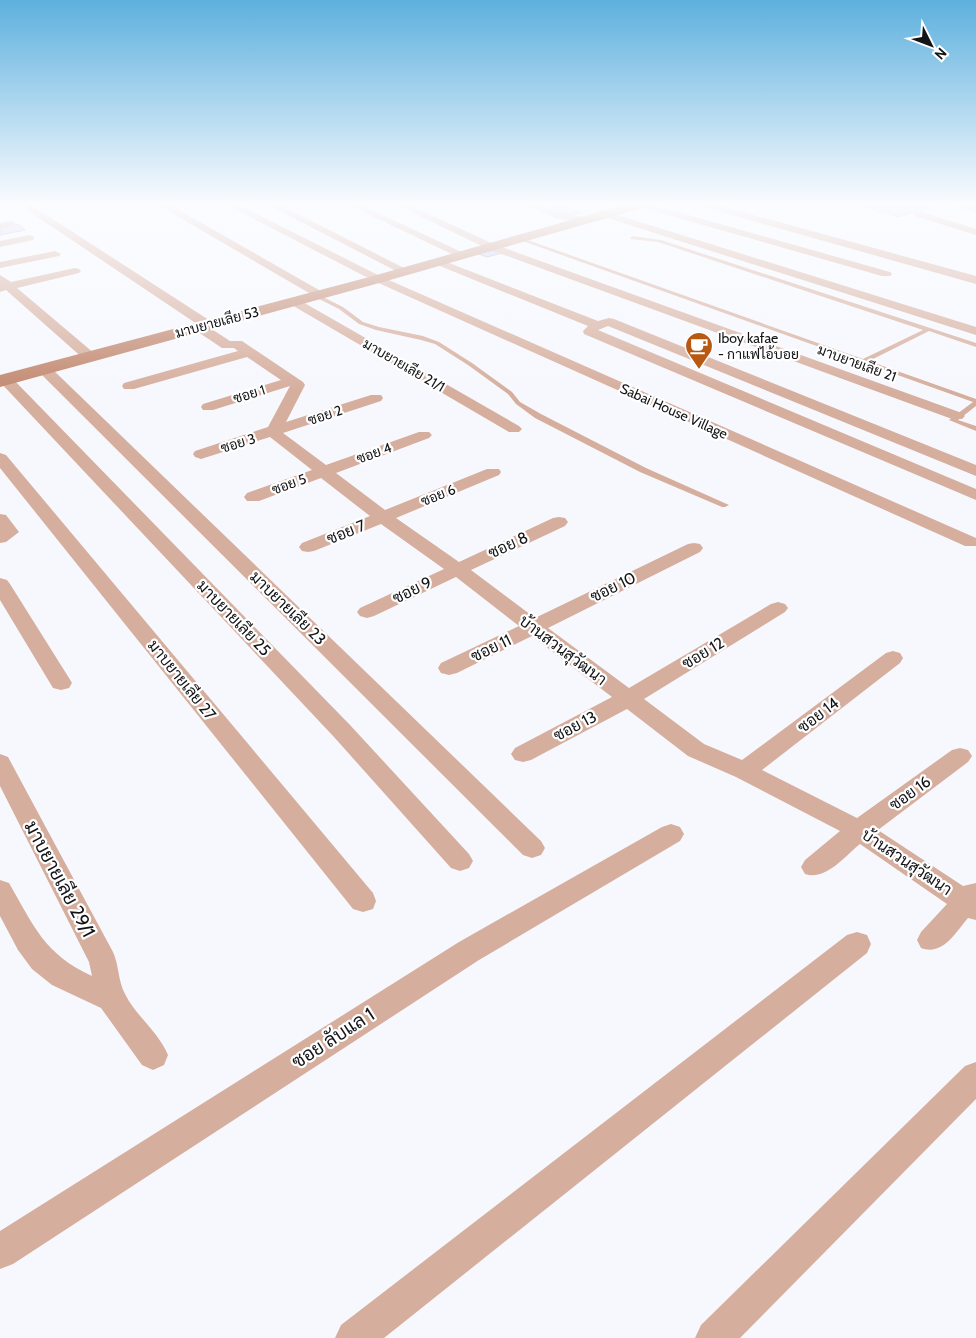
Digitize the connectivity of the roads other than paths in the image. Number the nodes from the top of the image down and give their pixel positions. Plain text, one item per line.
1 (121, 267) edge
2 (271, 267) edge
3 (355, 267) edge
4 (397, 267) edge
5 (418, 267) edge
6 (453, 267) edge
7 (548, 267) edge
8 (602, 267) edge
9 (740, 267) edge
10 (778, 267) edge
11 (863, 267) edge
12 (931, 267) edge
13 (75, 271) dead end
14 (404, 271) junction
15 (886, 274) dead end
16 (378, 279) junction
17 (976, 280) edge
18 (3, 284) edge
19 (318, 295) junction
20 (294, 301) junction
21 (207, 325) junction
22 (598, 325) junction
23 (929, 329) junction
24 (976, 331) edge
25 (976, 345) edge
26 (243, 348) junction
27 (90, 357) junction
28 (864, 362) junction
29 (44, 369) junction
30 (3, 380) edge
31 (291, 381) junction
32 (129, 386) dead end
33 (376, 398) dead end
34 (976, 402) edge
35 (808, 403) junction
36 (208, 407) dead end
37 (784, 414) junction
38 (958, 416) junction
39 (514, 428) dead end
40 (976, 429) edge
41 (274, 432) junction
42 (424, 435) dead end
43 (201, 454) dead end
44 (0, 458) edge
45 (324, 471) junction
46 (976, 471) edge
47 (493, 472) dead end
48 (976, 495) edge
49 (253, 496) dead end
50 (725, 505) dead end
51 (384, 517) junction
52 (0, 519) edge
53 (559, 522) dead end
54 (0, 538) edge
55 (971, 542) dead end
56 (308, 547) dead end
57 (694, 548) dead end
58 (457, 568) junction
59 (0, 584) edge
60 (778, 608) dead end
61 (367, 612) dead end
62 (533, 627) junction
63 (893, 658) dead end
64 (449, 668) dead end
65 (61, 682) dead end
66 (628, 699) junction
67 (523, 754) dead end
68 (960, 756) dead end
69 (0, 763) edge
70 (744, 771) junction
71 (859, 830) junction
72 (670, 834) dead end
73 (532, 848) dead end
74 (460, 861) dead end
75 (814, 867) dead end
76 (0, 891) edge
77 (972, 900) edge
78 (364, 901) dead end
79 (931, 940) dead end
80 (857, 944) dead end
81 (112, 999) junction
82 (153, 1055) dead end
83 (976, 1077) edge
84 (0, 1251) edge
85 (354, 1338) edge
86 (714, 1338) edge

1 - 21 street
2 - 19 street
3 - 16 street, Sabai House Village
4 - 14 street
5 - 14 street, มาบยายเลีย 53
6 - 22 street
7 - 38 street, มาบยายเลีย 21
8 - 28 lane
9 - 23 lane
10 - 24 street
11 - 15 street
12 - 17 street
13 - 18 street
14 - 16 street, มาบยายเลีย 53
16 - 19 street, มาบยายเลีย 53
16 - 55 street, Sabai House Village
18 - 27 street
19 - 20 street, มาบยายเลีย 53
19 - 50 lane
20 - 21 street, มาบยายเลีย 53
20 - 39 street, มาบยายเลีย 21/1
21 - 26 street
21 - 27 street, มาบยายเลีย 53
22 - 35 street
22 - 37 street
23 - 25 lane
23 - 28 lane
26 - 31 street
26 - 32 street
27 - 29 street, มาบยายเลีย 53
28 - 34 lane
29 - 30 street, มาบยายเลีย 53
29 - 73 street, มาบยายเลีย 23
30 - 74 street, มาบยายเลีย 25
31 - 36 street, ซอย 1
31 - 41 street
33 - 41 street, ซอย 2
34 - 38 lane
35 - 37 street
35 - 46 street
37 - 48 street
38 - 40 lane
41 - 43 street, ซอย 3
41 - 45 street, บ้านสวนสุวัฒนา
42 - 45 street, ซอย 4
44 - 78 street, มาบยายเลีย 27
45 - 49 street, ซอย 5
45 - 51 street, บ้านสวนสุวัฒนา
47 - 51 street, ซอย 6
51 - 56 street, ซอย 7
51 - 58 street, บ้านสวนสุวัฒนา
52 - 54 street
53 - 58 street, ซอย 8
57 - 62 street, ซอย 10
58 - 61 street, ซอย 9
58 - 62 street, บ้านสวนสุวัฒนา
59 - 65 street
60 - 66 street, ซอย 12
62 - 64 street, ซอย 11
62 - 66 street, บ้านสวนสุวัฒนา
63 - 70 street, ซอย 14
66 - 67 street, ซอย 13
66 - 70 street, บ้านสวนสุวัฒนา
68 - 71 street, ซอย 16
69 - 81 street, มาบยายเลีย 29/1
70 - 71 street, บ้านสวนสุวัฒนา
71 - 75 street, ซอย 16
71 - 77 street, บ้านสวนสุวัฒนา
72 - 84 street, ซอย ลับแล 1
76 - 81 street
77 - 79 street
80 - 85 street
81 - 82 street
83 - 86 street

